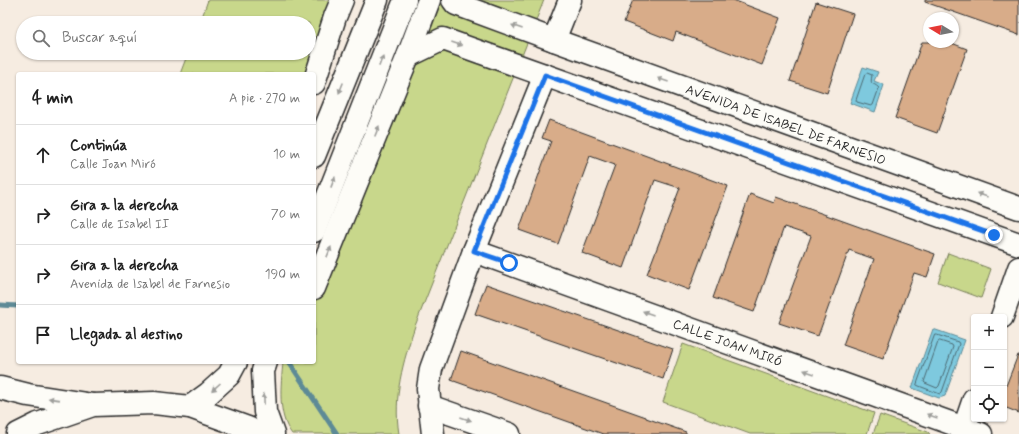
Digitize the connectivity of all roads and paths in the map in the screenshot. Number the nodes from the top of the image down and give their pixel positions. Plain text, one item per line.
1 (376, 0) edge
2 (404, 0) edge
3 (429, 0) edge
4 (454, 0) edge
5 (570, 0) edge
6 (334, 6) edge
7 (554, 40) junction
8 (408, 56) junction
9 (316, 75) edge
10 (545, 75) junction
11 (316, 151) edge
12 (1019, 208) edge
13 (316, 226) edge
14 (1019, 244) edge
15 (474, 251) junction
16 (1019, 268) edge
17 (316, 283) edge
18 (1003, 314) edge
19 (235, 364) edge
20 (265, 364) edge
21 (0, 388) edge
22 (93, 405) junction
23 (429, 406) junction
24 (190, 407) junction
25 (971, 419) edge
26 (969, 432) edge
27 (18, 434) edge
28 (258, 434) edge
29 (273, 434) edge
30 (433, 434) edge
31 (509, 434) edge

1 -> 11 main road
13 -> 2 main road
3 - 8 main road
7 -> 4 main road, AVENIDA DE ISABEL DE FARNESIO
5 - 7 main road
6 - 9 main road
12 -> 7 main road, AVENIDA DE ISABEL DE FARNESIO
8 -> 10 main road
17 -> 8 main road
10 - 14 main road
10 - 15 main road
15 - 23 main road
26 -> 15 main road, CALLE JOAN MIRÓ
16 - 18 main road
19 -> 24 main road
29 -> 20 main road
22 -> 21 main road
22 - 24 main road
22 - 27 main road
23 - 30 main road
23 -> 31 main road
24 - 28 main road
25 - 26 main road

